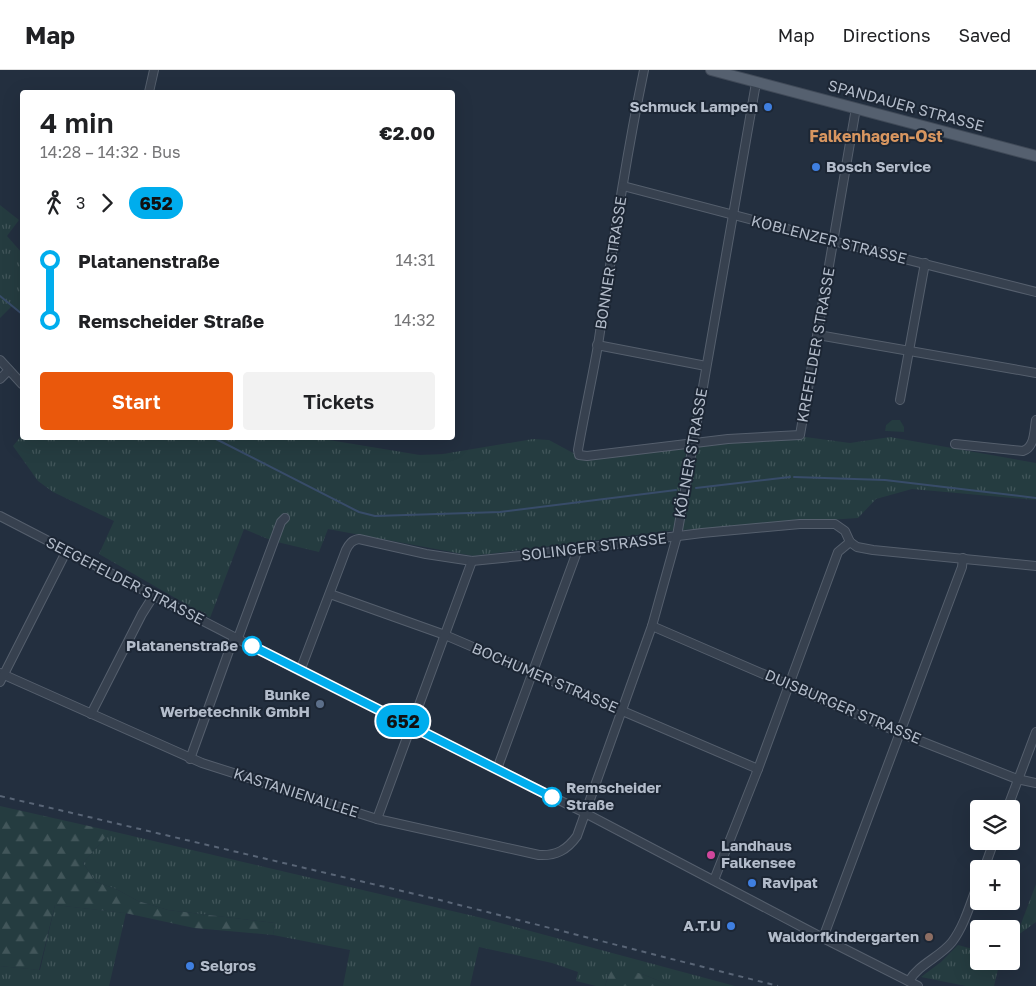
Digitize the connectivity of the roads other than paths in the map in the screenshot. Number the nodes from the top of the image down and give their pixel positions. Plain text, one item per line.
1 (154, 70) edge
2 (644, 70) edge
3 (711, 70) edge
4 (756, 83) junction
5 (149, 90) edge
6 (856, 108) junction
7 (1036, 156) edge
8 (623, 186) junction
9 (733, 215) junction
10 (833, 242) junction
11 (925, 263) junction
12 (1036, 292) edge
13 (818, 335) junction
14 (598, 345) junction
15 (909, 352) junction
16 (0, 360) edge
17 (706, 366) junction
18 (9, 370) junction
19 (1036, 373) edge
20 (0, 379) edge
21 (20, 382) edge
22 (900, 400) dead end
23 (1036, 420) edge
24 (694, 442) junction
25 (955, 444) dead end
26 (0, 516) edge
27 (285, 518) dead end
28 (677, 536) junction
29 (850, 542) junction
30 (578, 549) junction
31 (67, 550) junction
32 (963, 558) junction
33 (472, 561) junction
34 (1036, 566) edge
35 (330, 594) junction
36 (154, 595) junction
37 (652, 626) junction
38 (445, 635) junction
39 (236, 638) junction
40 (300, 671) junction
41 (533, 671) junction
42 (1, 676) edge
43 (790, 684) junction
44 (623, 710) junction
45 (91, 714) junction
46 (411, 725) junction
47 (900, 732) junction
48 (1036, 732) edge
49 (190, 758) junction
50 (496, 769) junction
51 (758, 769) junction
52 (1017, 779) junction
53 (1036, 783) edge
54 (1010, 800) edge
55 (585, 813) junction
56 (377, 819) junction
57 (714, 880) junction
58 (970, 904) edge
59 (823, 938) junction
60 (909, 981) junction
61 (918, 986) edge

1 - 5 street
2 - 8 street, BONNER STRASSE
3 - 4 main road, SPANDAUER STRASSE
4 - 6 main road, SPANDAUER STRASSE
4 - 9 street, KÖLNER STRASSE
6 - 7 main road, SPANDAUER STRASSE
6 - 10 street, KREFELDER STRASSE
8 - 9 street, KOBLENZER STRASSE
8 - 14 street, BONNER STRASSE
9 - 10 street, KOBLENZER STRASSE
9 - 17 street, KÖLNER STRASSE
10 - 11 street, KOBLENZER STRASSE
10 - 13 street, KREFELDER STRASSE
11 - 12 street, KOBLENZER STRASSE
11 - 15 street
13 - 15 street
13 - 24 street, KREFELDER STRASSE
14 - 17 street
14 - 24 street, BONNER STRASSE
15 - 19 street
15 - 22 street
16 - 18 street
17 - 24 street, KÖLNER STRASSE
18 - 20 street
18 - 21 street
23 - 25 street
24 - 28 street, KÖLNER STRASSE
26 - 31 street, SEEGEFELDER STRASSE
27 - 39 street
28 - 29 street, SOLINGER STRASSE
28 - 30 street, SOLINGER STRASSE
28 - 37 street, KÖLNER STRASSE
29 - 32 street
29 - 43 street
30 - 33 street, SOLINGER STRASSE
30 - 41 street
31 - 36 street, SEEGEFELDER STRASSE
31 - 42 street
32 - 34 street
32 - 47 street
33 - 35 street, SOLINGER STRASSE
33 - 38 street
35 - 38 street, BOCHUMER STRASSE
35 - 40 street
36 - 39 street, SEEGEFELDER STRASSE
36 - 45 street
37 - 43 street, DUISBURGER STRASSE
37 - 44 street, KÖLNER STRASSE
38 - 41 street, BOCHUMER STRASSE
38 - 46 street
39 - 40 street, SEEGEFELDER STRASSE
39 - 49 street
40 - 46 street, SEEGEFELDER STRASSE
41 - 44 street, BOCHUMER STRASSE
41 - 50 street
42 - 45 street, KASTANIENALLEE
43 - 47 street, DUISBURGER STRASSE
43 - 51 street
44 - 51 street, BOCHUMER STRASSE
44 - 55 street, KÖLNER STRASSE
45 - 49 street, KASTANIENALLEE
46 - 50 street, SEEGEFELDER STRASSE
46 - 56 street
47 - 52 street, DUISBURGER STRASSE
47 - 59 street
48 - 52 street
49 - 56 street, KASTANIENALLEE
50 - 55 street, SEEGEFELDER STRASSE
51 - 57 street
52 - 53 street, DUISBURGER STRASSE
52 - 54 street
55 - 56 street, KASTANIENALLEE
55 - 57 street, SEEGEFELDER STRASSE
57 - 59 street, SEEGEFELDER STRASSE
58 - 60 street
59 - 60 street, SEEGEFELDER STRASSE
60 - 61 street, SEEGEFELDER STRASSE

